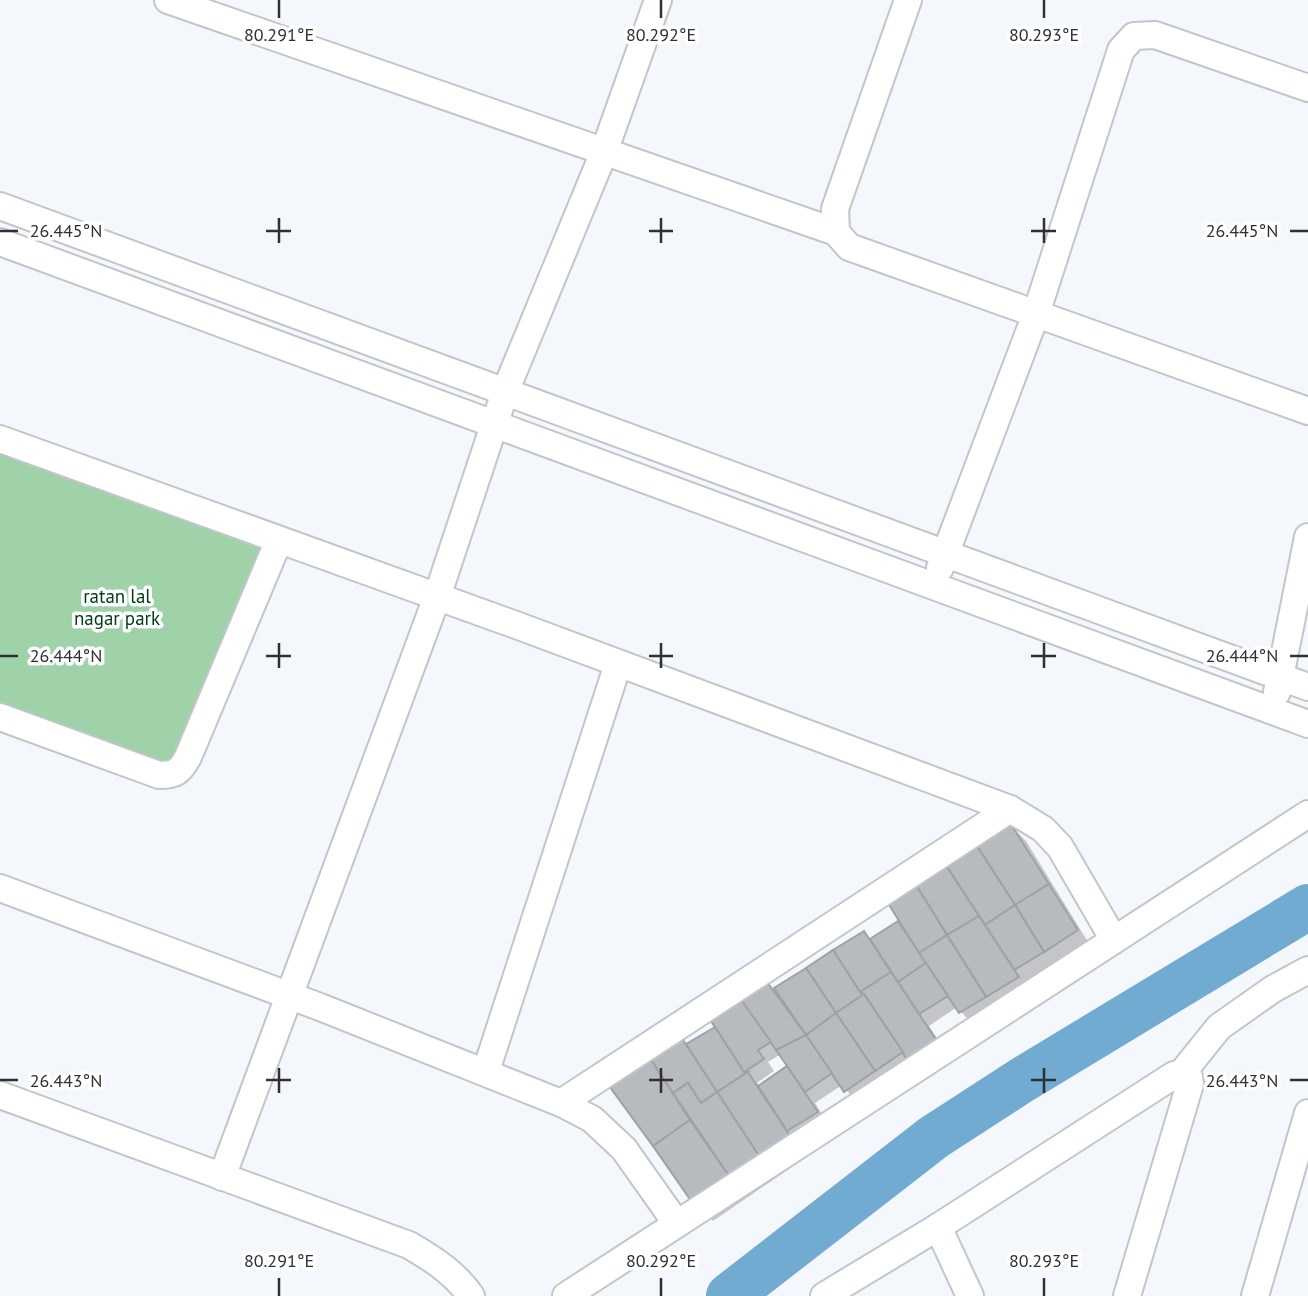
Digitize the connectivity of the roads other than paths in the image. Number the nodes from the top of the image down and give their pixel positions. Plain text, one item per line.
1 (168, 0) edge
2 (659, 0) edge
3 (908, 0) edge
4 (1308, 88) edge
5 (604, 152) junction
6 (0, 206) edge
7 (836, 232) junction
8 (0, 242) edge
9 (1036, 314) junction
10 (505, 392) junction
11 (1308, 411) edge
12 (494, 425) junction
13 (0, 439) edge
14 (1308, 537) edge
15 (279, 540) junction
16 (945, 554) junction
17 (933, 587) junction
18 (437, 597) junction
19 (618, 664) junction
20 (1280, 677) junction
21 (1308, 687) edge
22 (1273, 711) junction
23 (0, 718) edge
24 (1308, 724) edge
25 (1010, 808) junction
26 (1308, 814) edge
27 (0, 888) edge
28 (1114, 940) junction
29 (1308, 970) edge
30 (289, 996) junction
31 (486, 1071) junction
32 (1182, 1073) junction
33 (0, 1095) edge
34 (561, 1102) junction
35 (1308, 1113) edge
36 (222, 1177) junction
37 (677, 1224) junction
38 (938, 1227) junction
39 (471, 1296) edge
40 (566, 1296) edge
41 (824, 1296) edge
42 (970, 1296) edge
43 (1127, 1296) edge
44 (1255, 1296) edge

1 - 5 street
2 - 5 street
3 - 7 street
4 - 9 street
5 - 7 street
5 - 10 street
6 - 10 street
7 - 9 street
8 - 12 street
9 - 11 street
9 - 16 street
10 - 12 street
10 - 16 street
12 - 17 street
12 - 18 street
13 - 15 street
14 - 20 street
15 - 18 street
15 - 23 street
16 - 17 street
16 - 20 street
17 - 22 street
18 - 19 street
18 - 30 street
19 - 25 street
19 - 31 street
20 - 21 street
20 - 22 street
22 - 24 street
25 - 28 street
25 - 34 street
26 - 28 street
27 - 30 street
28 - 37 street
29 - 32 street
30 - 31 street
30 - 36 street
31 - 34 street
32 - 38 street
32 - 43 street
33 - 36 street
34 - 37 street
35 - 44 street
36 - 39 street
37 - 40 street
38 - 41 street
38 - 42 street

